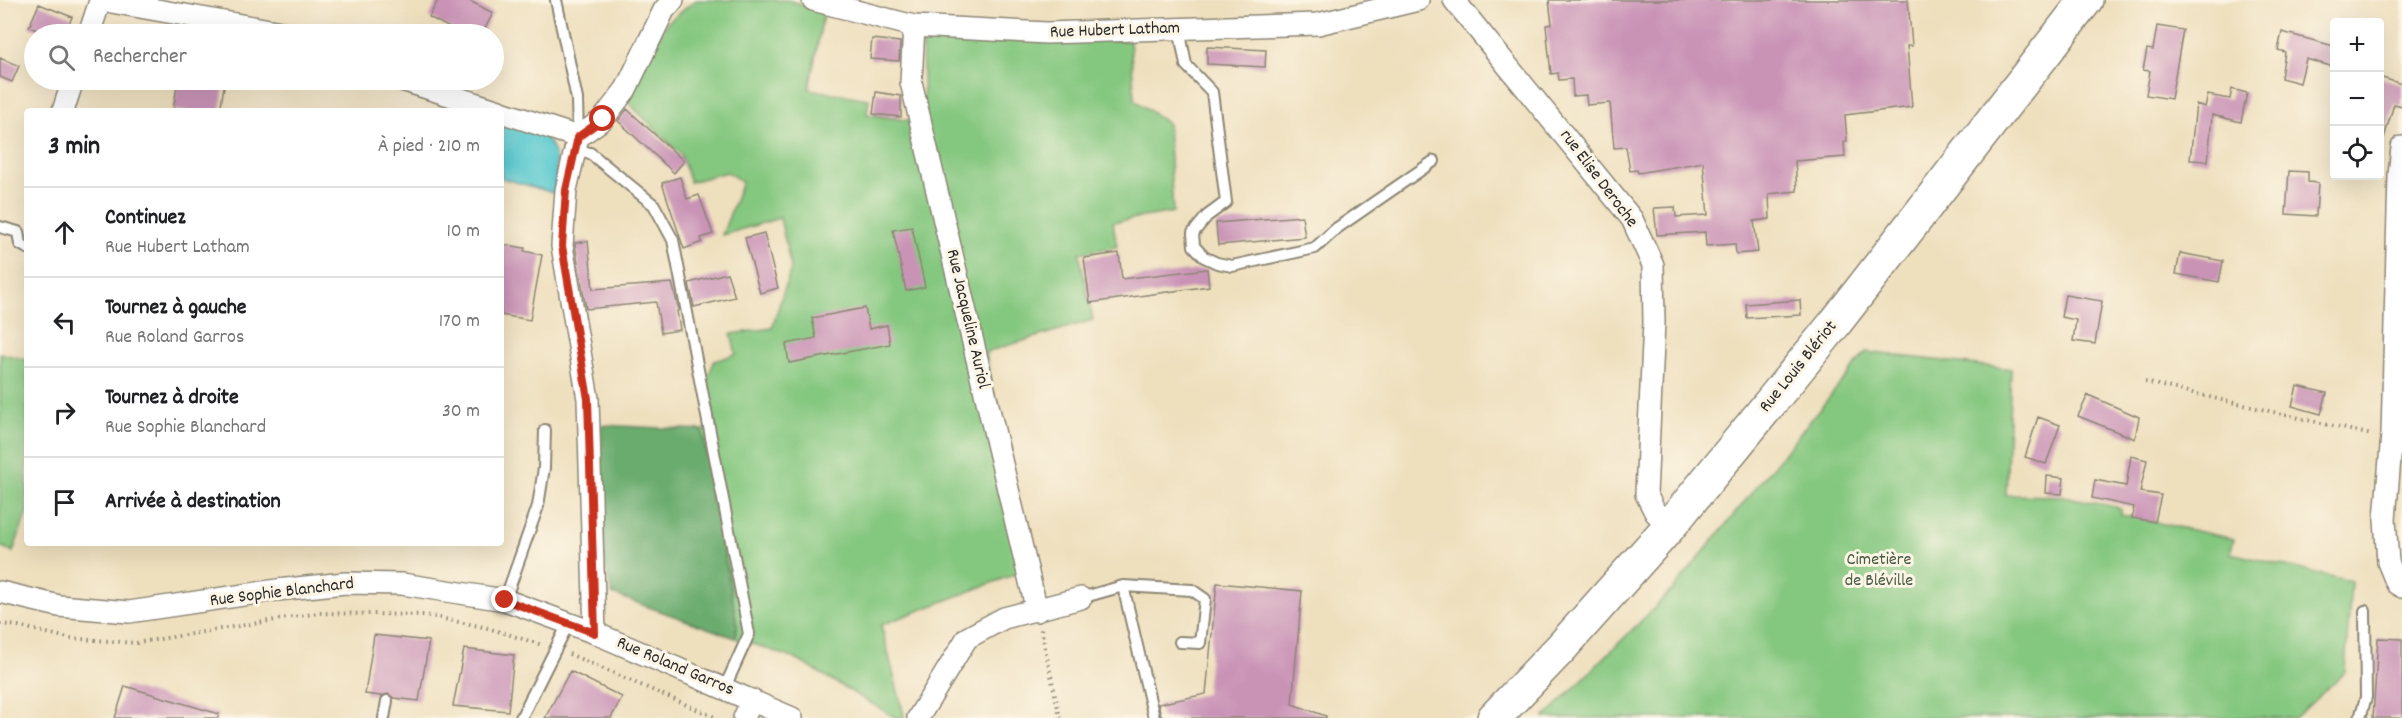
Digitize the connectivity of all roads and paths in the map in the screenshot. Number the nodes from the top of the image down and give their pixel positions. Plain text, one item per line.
1 (100, 0) edge
2 (556, 0) edge
3 (673, 0) edge
4 (813, 0) edge
5 (1418, 0) edge
6 (1454, 0) edge
7 (2086, 0) edge
8 (92, 24) edge
9 (236, 24) edge
10 (914, 26) junction
11 (1179, 28) junction
12 (70, 90) edge
13 (434, 90) edge
14 (64, 108) edge
15 (491, 108) edge
16 (504, 113) edge
17 (577, 143) junction
18 (2402, 147) edge
19 (1434, 161) dead end
20 (0, 227) edge
21 (24, 246) edge
22 (2145, 382) dead end
23 (545, 430) dead end
24 (2392, 440) junction
25 (1669, 527) junction
26 (1124, 586) junction
27 (2402, 587) edge
28 (0, 592) edge
29 (1081, 598) joint
30 (505, 600) junction
31 (1037, 611) junction
32 (2365, 611) dead end
33 (0, 624) edge
34 (568, 624) junction
35 (595, 633) junction
36 (1180, 642) dead end
37 (556, 649) junction
38 (725, 687) junction
39 (387, 701) dead end
40 (748, 709) edge
41 (384, 718) edge
42 (521, 718) edge
43 (717, 718) edge
44 (792, 718) edge
45 (918, 718) edge
46 (1060, 718) edge
47 (1154, 718) edge
48 (1494, 718) edge
49 (2360, 718) edge

1 - 8 street
1 - 9 street
2 - 17 lane
3 - 17 street
4 - 10 street, Rue Hubert Latham
5 - 11 street, Rue Hubert Latham
6 - 25 street, rue Elise Deroche
7 - 25 main road, Rue Louis Blériot
10 - 11 street, Rue Hubert Latham
10 - 31 street, Rue Jacqueline Auriol
11 - 19 lane
12 - 14 street
13 - 15 street
16 - 17 street
17 - 35 street, Rue Roland Garros
17 - 38 lane
18 - 24 street
20 - 21 lane
22 - 24 path
23 - 30 lane
24 - 27 street
25 - 48 main road, Rue Louis Blériot
26 - 29 lane
26 - 36 lane
26 - 47 lane
28 - 30 street, Rue Sophie Blanchard
29 - 31 street
30 - 34 street, Rue Sophie Blanchard
31 - 45 street
31 - 46 path
32 - 49 lane
33 - 37 path
34 - 35 street, Rue Sophie Blanchard
34 - 37 lane
35 - 38 street, Rue Roland Garros
37 - 42 lane
37 - 43 path
38 - 40 street, Rue Roland Garros
39 - 41 lane
40 - 44 street, Rue Roland Garros

